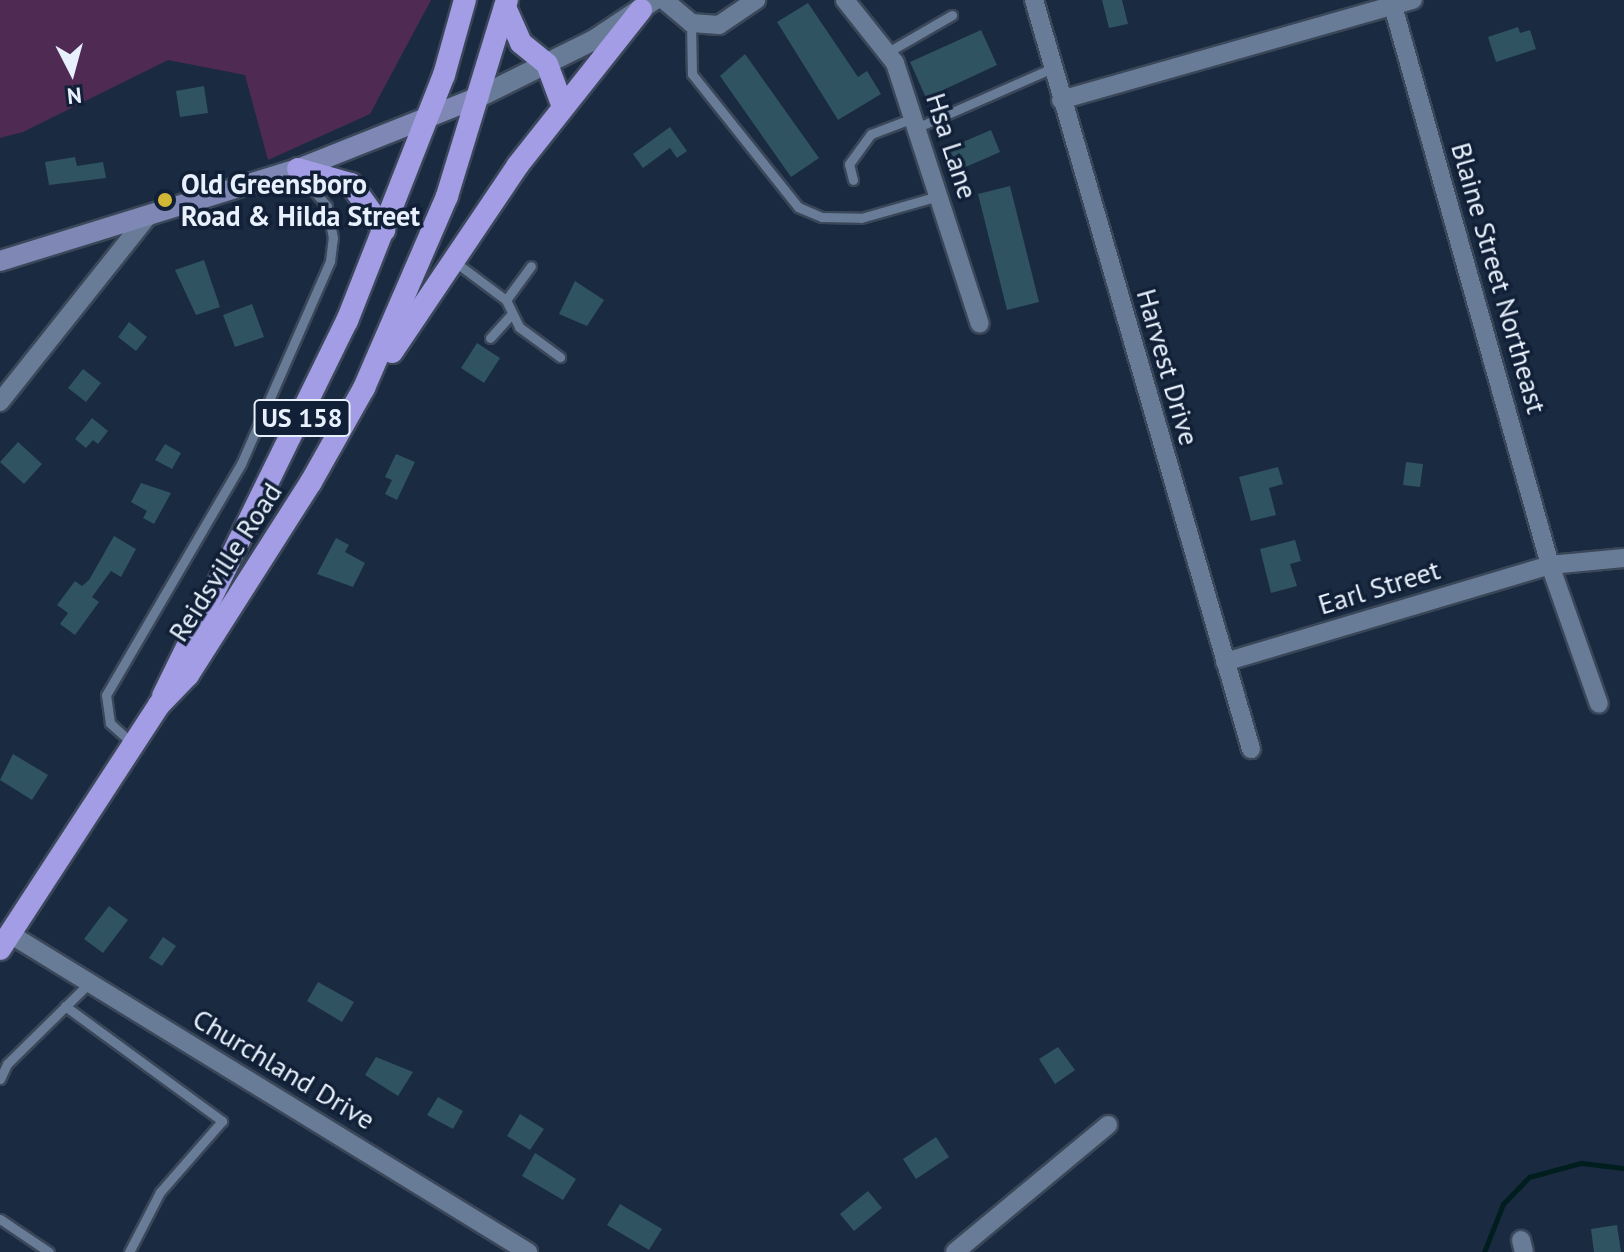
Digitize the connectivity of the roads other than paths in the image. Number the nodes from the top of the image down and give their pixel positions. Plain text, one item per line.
1 (465, 0) edge
2 (664, 0) edge
3 (756, 0) edge
4 (845, 0) edge
5 (1034, 0) edge
6 (1413, 0) edge
7 (506, 4) edge
8 (647, 5) edge
9 (1393, 6) junction
10 (952, 15) dead end
11 (691, 23) junction
12 (888, 52) junction
13 (547, 64) junction
14 (1053, 68) junction
15 (479, 97) junction
16 (1061, 100) junction
17 (563, 107) junction
18 (426, 122) junction
19 (915, 123) junction
20 (296, 170) junction
21 (853, 180) dead end
22 (938, 196) junction
23 (148, 216) junction
24 (384, 230) junction
25 (0, 261) edge
26 (455, 262) junction
27 (531, 266) dead end
28 (506, 300) junction
29 (510, 316) junction
30 (980, 324) dead end
31 (490, 338) dead end
32 (560, 357) dead end
33 (364, 388) junction
34 (0, 402) edge
35 (1624, 558) edge
36 (1550, 565) junction
37 (1225, 662) junction
38 (1599, 704) dead end
39 (159, 705) junction
40 (133, 744) junction
41 (1251, 749) dead end
42 (5, 942) edge
43 (89, 983) junction
44 (65, 1006) junction
45 (0, 1079) edge
46 (1108, 1125) dead end
47 (0, 1219) edge
48 (49, 1252) edge
49 (129, 1252) edge
50 (528, 1252) edge
51 (955, 1252) edge

1 - 18 highway, Reidsville Road / US 158
2 - 11 street
3 - 11 street
4 - 12 street, Hsa Lane
5 - 14 street, Harvest Drive
6 - 9 street
7 - 13 highway
7 - 15 highway, Reidsville Road / US 158
8 - 13 street
8 - 17 highway
9 - 16 street
9 - 36 street, Blaine Street Northeast
10 - 12 lane
11 - 22 lane
12 - 19 street, Hsa Lane
13 - 15 street
13 - 17 highway
14 - 16 street, Harvest Drive
14 - 19 lane
15 - 18 main road
15 - 33 highway, Reidsville Road / US 158
16 - 37 street, Harvest Drive
17 - 26 highway
18 - 20 main road
18 - 24 highway, Reidsville Road / US 158
19 - 21 lane
19 - 22 street, Hsa Lane
20 - 23 main road
20 - 24 highway
20 - 40 lane
22 - 30 street, Hsa Lane
23 - 25 main road
23 - 34 street
24 - 39 highway, Reidsville Road / US 158
26 - 28 lane
26 - 33 highway
27 - 28 lane
28 - 29 lane
29 - 31 lane
29 - 32 lane
33 - 39 highway, Reidsville Road / US 158
35 - 36 street, Earl Street
36 - 37 street, Earl Street
36 - 38 street, Blaine Street Northeast
37 - 41 street, Harvest Drive
39 - 40 highway, Reidsville Road / US 158
40 - 42 highway, Reidsville Road / US 158
42 - 43 street, Churchland Drive
43 - 44 lane
43 - 50 street, Churchland Drive
44 - 45 lane
44 - 49 lane
46 - 51 street
47 - 48 lane

